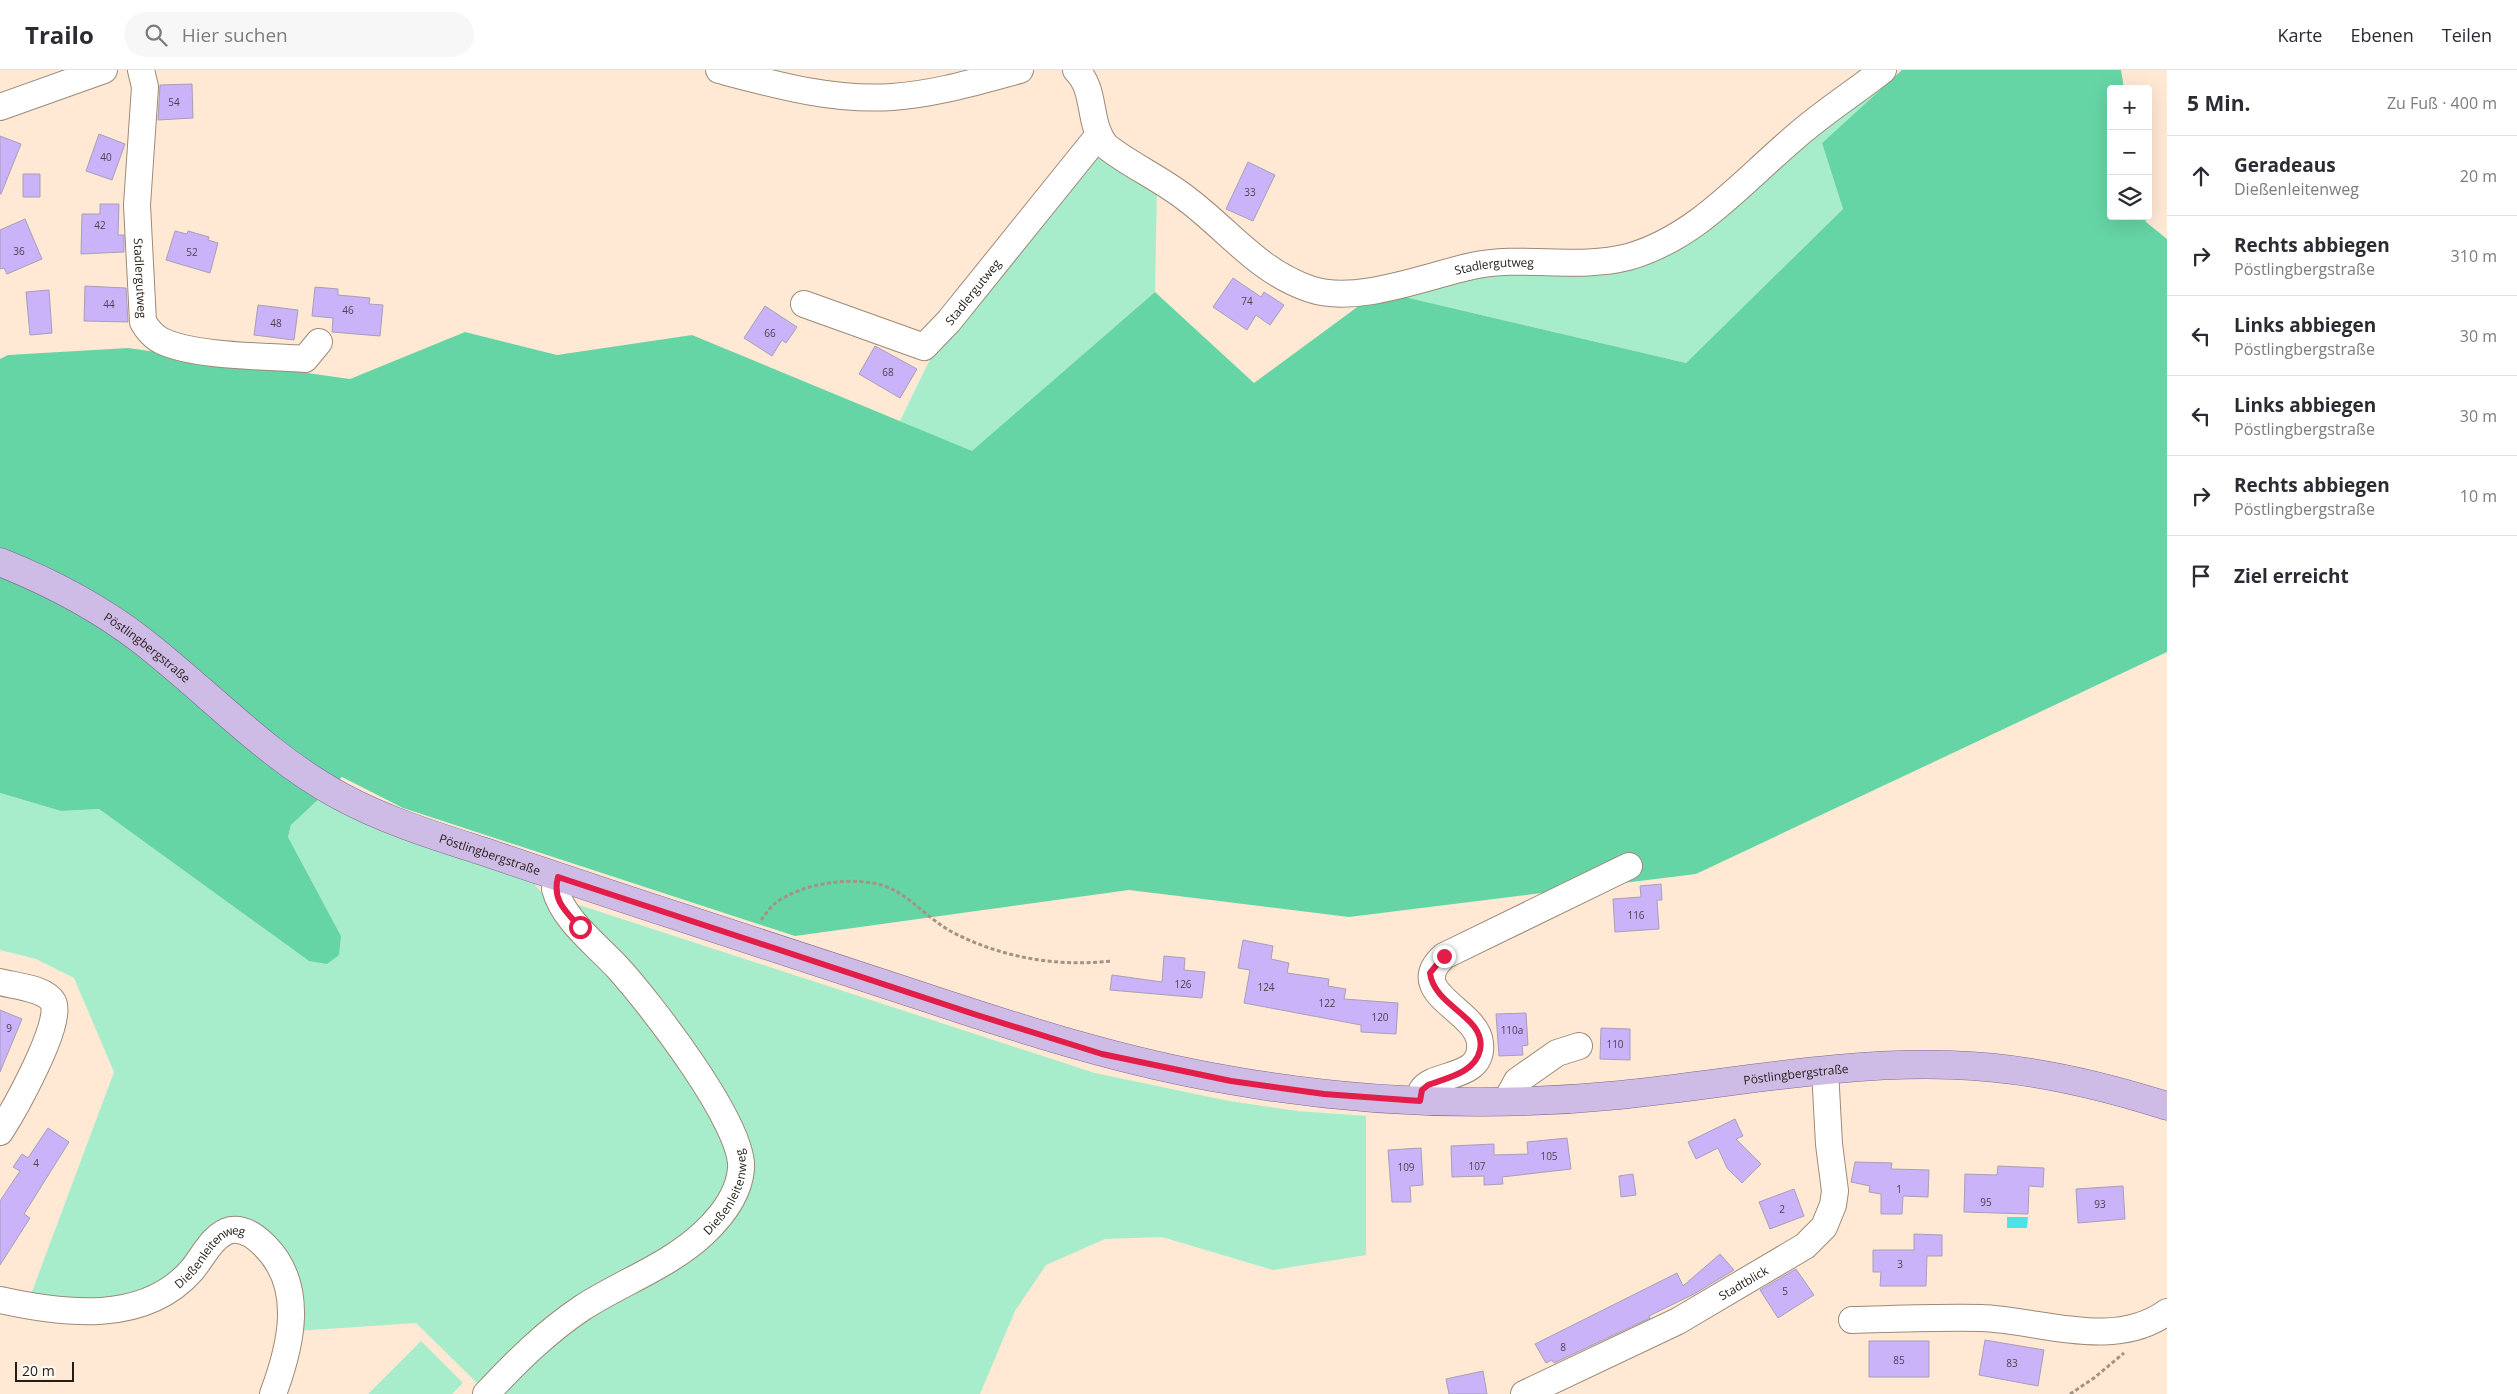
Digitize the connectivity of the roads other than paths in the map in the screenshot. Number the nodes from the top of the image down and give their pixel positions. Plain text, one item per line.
1 (104, 70) edge
2 (141, 70) edge
3 (719, 70) edge
4 (1020, 70) edge
5 (1077, 70) edge
6 (1883, 70) edge
7 (0, 107) edge
8 (1098, 136) junction
9 (804, 304) dead end
10 (319, 342) dead end
11 (0, 562) edge
12 (1628, 866) dead end
13 (558, 877) junction
14 (0, 982) edge
15 (1579, 1046) dead end
16 (1825, 1076) junction
17 (1420, 1101) junction
18 (1506, 1101) junction
19 (2167, 1106) edge
20 (0, 1132) edge
21 (0, 1300) edge
22 (2167, 1312) edge
23 (1852, 1320) dead end
24 (273, 1394) edge
25 (486, 1394) edge
26 (1524, 1394) edge

1 - 7 street
2 - 10 street, Stadlergutweg
3 - 4 street
5 - 8 street
6 - 8 street, Stadlergutweg
8 - 9 street, Stadlergutweg
11 - 13 main road, Pöstlingbergstraße
12 - 17 street
13 - 17 main road, Pöstlingbergstraße
13 - 25 street, Dießenleitenweg
14 - 20 street
15 - 18 street
16 - 18 main road, Pöstlingbergstraße
16 - 19 main road, Pöstlingbergstraße
16 - 26 street, Stadtblick
17 - 18 main road, Pöstlingbergstraße
21 - 24 street, Dießenleitenweg
22 - 23 street

